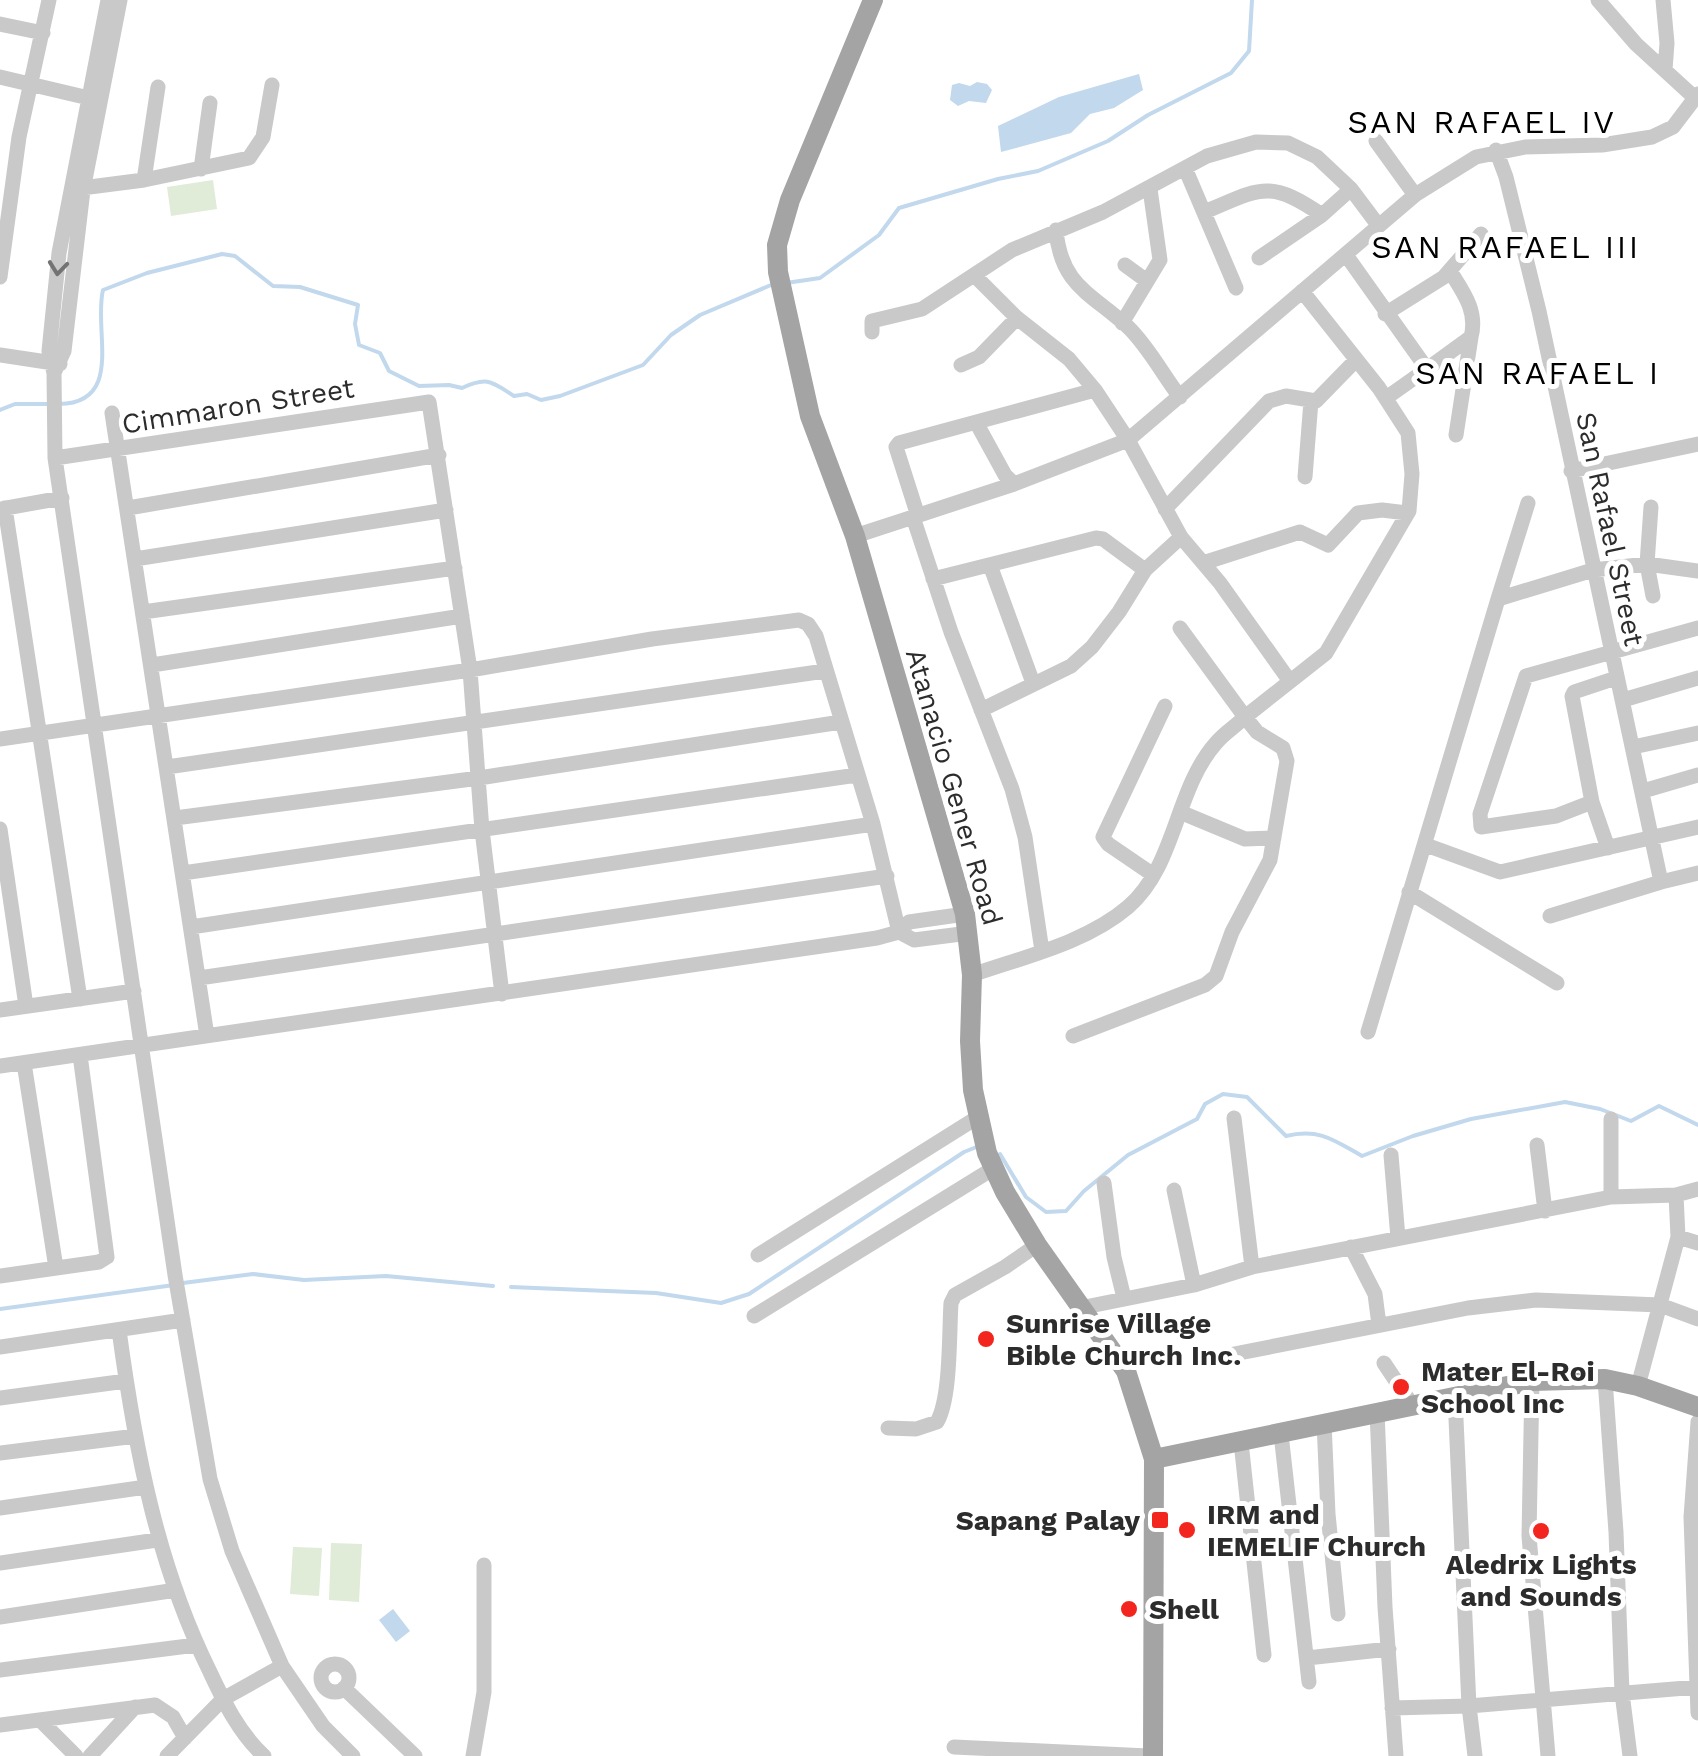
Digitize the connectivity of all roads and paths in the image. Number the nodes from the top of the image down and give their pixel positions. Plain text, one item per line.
1 (49, 0) edge
2 (108, 0) edge
3 (120, 0) edge
4 (873, 0) edge
5 (1598, 0) edge
6 (1663, 0) edge
7 (0, 24) edge
8 (42, 34) junction
9 (1665, 70) junction
10 (0, 77) edge
11 (30, 84) junction
12 (272, 85) dead end
13 (158, 87) dead end
14 (1696, 96) edge
15 (94, 99) junction
16 (210, 103) dead end
17 (0, 133) edge
18 (18, 136) junction
19 (1376, 141) dead end
20 (1496, 150) junction
21 (1185, 168) junction
22 (201, 169) junction
23 (144, 180) junction
24 (6, 187) edge
25 (77, 189) junction
26 (1150, 189) junction
27 (1351, 189) junction
28 (1415, 195) junction
29 (1204, 212) junction
30 (1322, 215) junction
31 (1378, 225) junction
32 (1056, 230) junction
33 (1482, 234) dead end
34 (2, 244) edge
35 (1346, 255) junction
36 (1259, 258) dead end
37 (1125, 264) dead end
38 (1450, 271) junction
39 (974, 275) junction
40 (0, 277) edge
41 (1147, 282) junction
42 (1236, 288) dead end
43 (1302, 291) junction
44 (1386, 314) junction
45 (1017, 318) junction
46 (1122, 323) junction
47 (872, 332) dead end
48 (1471, 337) junction
49 (0, 355) edge
50 (1356, 360) junction
51 (961, 365) dead end
52 (55, 366) junction
53 (1427, 369) junction
54 (1095, 390) junction
55 (1180, 397) junction
56 (1386, 398) junction
57 (1311, 401) junction
58 (112, 413) dead end
59 (977, 424) junction
60 (1456, 435) dead end
61 (1128, 440) junction
62 (1698, 444) edge
63 (117, 450) junction
64 (439, 454) junction
65 (55, 458) junction
66 (1572, 470) junction
67 (1305, 477) dead end
68 (1014, 484) junction
69 (62, 498) junction
70 (1528, 503) dead end
71 (1652, 507) dead end
72 (2, 508) edge
73 (128, 508) junction
74 (446, 510) junction
75 (1165, 510) junction
76 (1407, 513) junction
77 (916, 517) junction
78 (855, 536) junction
79 (1181, 537) junction
80 (135, 559) junction
81 (1203, 562) junction
82 (1647, 564) junction
83 (990, 566) junction
84 (455, 568) junction
85 (1145, 570) junction
86 (1594, 570) junction
87 (1698, 571) edge
88 (933, 579) junction
89 (1654, 596) dead end
90 (1498, 599) junction
91 (144, 612) junction
92 (462, 616) junction
93 (1180, 628) dead end
94 (1698, 628) edge
95 (1610, 650) junction
96 (152, 665) junction
97 (470, 670) junction
98 (824, 671) junction
99 (1616, 678) junction
100 (1698, 678) edge
101 (1289, 680) junction
102 (1034, 683) junction
103 (1622, 700) junction
104 (1165, 706) dead end
105 (981, 710) junction
106 (159, 716) junction
107 (1245, 718) junction
108 (474, 722) junction
109 (841, 722) junction
110 (96, 724) junction
111 (40, 732) junction
112 (1698, 733) edge
113 (0, 739) edge
114 (1633, 746) junction
115 (167, 767) junction
116 (857, 775) junction
117 (1698, 776) edge
118 (478, 778) junction
119 (1642, 792) junction
120 (1592, 802) junction
121 (1180, 812) junction
122 (175, 818) junction
123 (873, 824) junction
124 (1698, 826) edge
125 (0, 829) edge
126 (482, 830) junction
127 (1274, 838) junction
128 (1652, 838) junction
129 (1426, 845) junction
130 (1608, 848) junction
131 (183, 873) junction
132 (1698, 873) edge
133 (1152, 874) junction
134 (887, 876) junction
135 (490, 882) junction
136 (1661, 882) junction
137 (1409, 892) junction
138 (1550, 916) dead end
139 (967, 924) junction
140 (191, 927) junction
141 (900, 932) junction
142 (496, 936) junction
143 (1042, 951) junction
144 (972, 975) junction
145 (199, 978) junction
146 (1558, 983) dead end
147 (134, 992) junction
148 (502, 994) junction
149 (80, 998) junction
150 (26, 1006) junction
151 (0, 1010) edge
152 (1368, 1032) dead end
153 (208, 1036) junction
154 (1073, 1036) dead end
155 (142, 1046) junction
156 (80, 1056) junction
157 (24, 1063) junction
158 (0, 1066) edge
159 (1234, 1118) dead end
160 (1610, 1120) dead end
161 (985, 1143) junction
162 (1537, 1145) dead end
163 (1391, 1155) dead end
164 (1104, 1183) dead end
165 (1698, 1189) edge
166 (1174, 1190) dead end
167 (1676, 1195) junction
168 (1611, 1198) junction
169 (1546, 1210) junction
170 (1678, 1237) junction
171 (1398, 1238) junction
172 (1698, 1243) edge
173 (1036, 1245) junction
174 (1351, 1247) junction
175 (758, 1255) dead end
176 (1252, 1267) junction
177 (56, 1268) junction
178 (0, 1276) edge
179 (1194, 1285) junction
180 (1124, 1298) junction
181 (1660, 1305) junction
182 (1080, 1308) junction
183 (754, 1316) dead end
184 (1698, 1318) edge
185 (183, 1320) junction
186 (1379, 1324) junction
187 (118, 1330) junction
188 (0, 1347) edge
189 (1229, 1354) dead end
190 (1384, 1363) dead end
191 (1605, 1378) junction
192 (126, 1381) junction
193 (1532, 1381) junction
194 (1638, 1386) junction
195 (1455, 1397) junction
196 (0, 1398) edge
197 (1412, 1405) junction
198 (1698, 1407) edge
199 (1377, 1410) junction
200 (1324, 1422) junction
201 (1698, 1422) edge
202 (888, 1428) dead end
203 (1280, 1434) junction
204 (136, 1436) junction
205 (1241, 1442) junction
206 (0, 1453) edge
207 (1154, 1459) junction
208 (146, 1487) junction
209 (0, 1508) edge
210 (157, 1540) junction
211 (0, 1564) edge
212 (484, 1565) dead end
213 (176, 1590) junction
214 (1338, 1614) dead end
215 (0, 1617) edge
216 (196, 1645) junction
217 (1389, 1649) junction
218 (1264, 1655) dead end
219 (1307, 1658) junction
220 (282, 1666) junction
221 (0, 1670) edge
222 (1310, 1682) dead end
223 (323, 1686) junction
224 (1697, 1687) edge
225 (344, 1688) junction
226 (1622, 1692) junction
227 (302, 1698) junction
228 (1542, 1698) junction
229 (223, 1699) junction
230 (1469, 1706) junction
231 (135, 1707) junction
232 (1392, 1708) junction
233 (1698, 1713) edge
234 (40, 1721) junction
235 (0, 1725) edge
236 (185, 1738) junction
237 (250, 1743) junction
238 (954, 1746) dead end
239 (76, 1756) edge
240 (90, 1756) edge
241 (167, 1756) edge
242 (238, 1756) edge
243 (264, 1756) edge
244 (352, 1756) edge
245 (415, 1756) edge
246 (473, 1756) edge
247 (1150, 1756) edge
248 (1396, 1756) edge
249 (1475, 1756) edge
250 (1548, 1756) edge
251 (1630, 1756) edge

1 - 8 street
2 - 15 street
3 - 15 street
4 - 78 main road, Atanacio Gener Road
5 - 9 street
6 - 9 street
7 - 8 street
8 - 11 street
9 - 14 street
10 - 11 street
11 - 15 street
11 - 18 street
12 - 22 street
13 - 23 street
14 - 20 street
15 - 25 street
16 - 22 street
17 - 18 street
18 - 24 street
19 - 28 street
20 - 28 street
20 - 66 street, San Rafael Street
21 - 26 street
21 - 27 street
21 - 29 street
22 - 23 street
23 - 25 street
24 - 34 street
25 - 52 street
26 - 32 street
26 - 41 street
27 - 30 street
27 - 31 street
28 - 31 street
29 - 30 street
29 - 42 street
30 - 36 street
31 - 35 street
32 - 39 street
32 - 46 street
33 - 38 street
34 - 40 street
35 - 43 street
35 - 44 street
37 - 41 street
38 - 44 street
38 - 48 street
39 - 45 street
39 - 47 street
41 - 46 street
43 - 50 street
43 - 55 street
44 - 53 street
45 - 51 street
45 - 54 street
46 - 55 street
48 - 53 street
48 - 60 street
49 - 52 street
50 - 56 street
50 - 57 street
52 - 65 street
53 - 56 street
54 - 59 street
54 - 61 street
55 - 61 street
56 - 76 street
57 - 67 street
57 - 75 street
58 - 63 street
59 - 68 street
59 - 77 street
61 - 68 street
61 - 75 street
62 - 66 street
63 - 64 street, Cimmaron Street
63 - 65 street, Cimmaron Street
63 - 73 street
64 - 73 street
64 - 74 street
65 - 69 street
66 - 86 street, San Rafael Street
68 - 77 street
69 - 72 street
69 - 110 street
70 - 90 street
71 - 82 street
72 - 111 street
73 - 80 street
74 - 80 street
74 - 84 street
75 - 79 street
76 - 81 street
76 - 101 street
77 - 78 street
77 - 88 street
78 - 139 main road, Atanacio Gener Road
79 - 81 street
79 - 85 street
80 - 91 street
81 - 101 street
82 - 86 street
82 - 87 street
82 - 89 street
83 - 85 street
83 - 88 street
83 - 102 street
84 - 91 street
84 - 92 street
85 - 102 street
86 - 90 street
86 - 95 street, San Rafael Street
88 - 105 street
90 - 129 street
91 - 96 street
92 - 96 street
92 - 97 street
93 - 107 street
94 - 95 street
95 - 99 street, San Rafael Street
95 - 120 street
96 - 106 street
97 - 98 street
97 - 106 street
97 - 108 street
98 - 108 street
98 - 109 street
99 - 103 street, San Rafael Street
99 - 120 street
100 - 103 street
101 - 107 street
102 - 105 street
103 - 114 street, San Rafael Street
104 - 133 street
105 - 143 street
106 - 110 street
106 - 115 street
107 - 121 street
107 - 127 street
108 - 115 street
108 - 118 street
109 - 116 street
109 - 118 street
110 - 111 street
110 - 147 street
111 - 113 street
111 - 149 street
112 - 114 street
114 - 119 street, San Rafael Street
115 - 122 street
116 - 123 street
116 - 126 street
117 - 119 street
118 - 122 street
118 - 126 street
119 - 128 street, San Rafael Street
120 - 130 street
121 - 127 street
121 - 133 street
122 - 131 street
123 - 134 street
123 - 135 street
124 - 128 street
125 - 150 street
126 - 131 street
126 - 135 street
127 - 154 street
128 - 130 street
128 - 136 street, San Rafael Street
129 - 130 street
129 - 137 street
131 - 140 street
132 - 136 street
133 - 143 street
134 - 141 street
134 - 142 street
135 - 140 street
135 - 142 street
136 - 138 street
137 - 146 street
137 - 152 street
139 - 141 street
139 - 144 main road, Atanacio Gener Road
140 - 145 street
141 - 148 street
142 - 145 street
142 - 148 street
143 - 144 street
144 - 161 main road, Atanacio Gener Road
145 - 153 street
147 - 149 street
147 - 155 street
148 - 153 street
149 - 150 street
150 - 151 street
153 - 155 street
155 - 156 street
155 - 185 street
156 - 157 street
156 - 177 street
157 - 158 street
157 - 177 street
159 - 176 street
160 - 168 street
161 - 173 main road, Atanacio Gener Road
161 - 175 street
161 - 183 street
162 - 169 street
163 - 171 street
164 - 180 street
165 - 167 street
166 - 179 street
167 - 168 street
167 - 170 street
168 - 169 street
169 - 171 street
170 - 172 street
170 - 181 street
171 - 174 street
173 - 182 main road, Atanacio Gener Road
173 - 202 street
174 - 176 street
174 - 186 street
176 - 179 street
177 - 178 street
179 - 180 street
180 - 182 street
181 - 184 street
181 - 186 street
181 - 194 street
182 - 207 main road, Atanacio Gener Road
185 - 187 street
185 - 220 street
186 - 189 street
187 - 188 street
187 - 192 street
190 - 197 street
191 - 193 main road
191 - 194 main road
191 - 226 street
192 - 196 street
192 - 204 street
193 - 195 main road
193 - 228 street
194 - 198 main road
195 - 197 main road
195 - 230 street
197 - 199 main road
199 - 200 main road
199 - 217 street
200 - 203 main road
200 - 214 street
201 - 224 street
203 - 205 main road
203 - 219 street
204 - 206 street
204 - 208 street
205 - 207 main road
205 - 218 street
207 - 247 main road, Atanacio Gener Road
208 - 209 street
208 - 210 street
210 - 211 street
210 - 213 street
212 - 246 street
213 - 215 street
213 - 216 street
216 - 221 street
216 - 229 street
217 - 219 street
217 - 232 street
219 - 222 street
220 - 227 street
220 - 229 street
223 - 225 street
223 - 225 street
223 - 227 street
224 - 226 street
224 - 233 street
225 - 245 street
226 - 228 street
226 - 251 street
227 - 244 street
228 - 230 street
228 - 250 street
229 - 236 street
229 - 237 street
230 - 232 street
230 - 249 street
231 - 234 street
231 - 236 street
231 - 240 street
232 - 248 street
234 - 235 street
234 - 239 street
236 - 241 street
237 - 242 street
237 - 243 street
238 - 247 street

